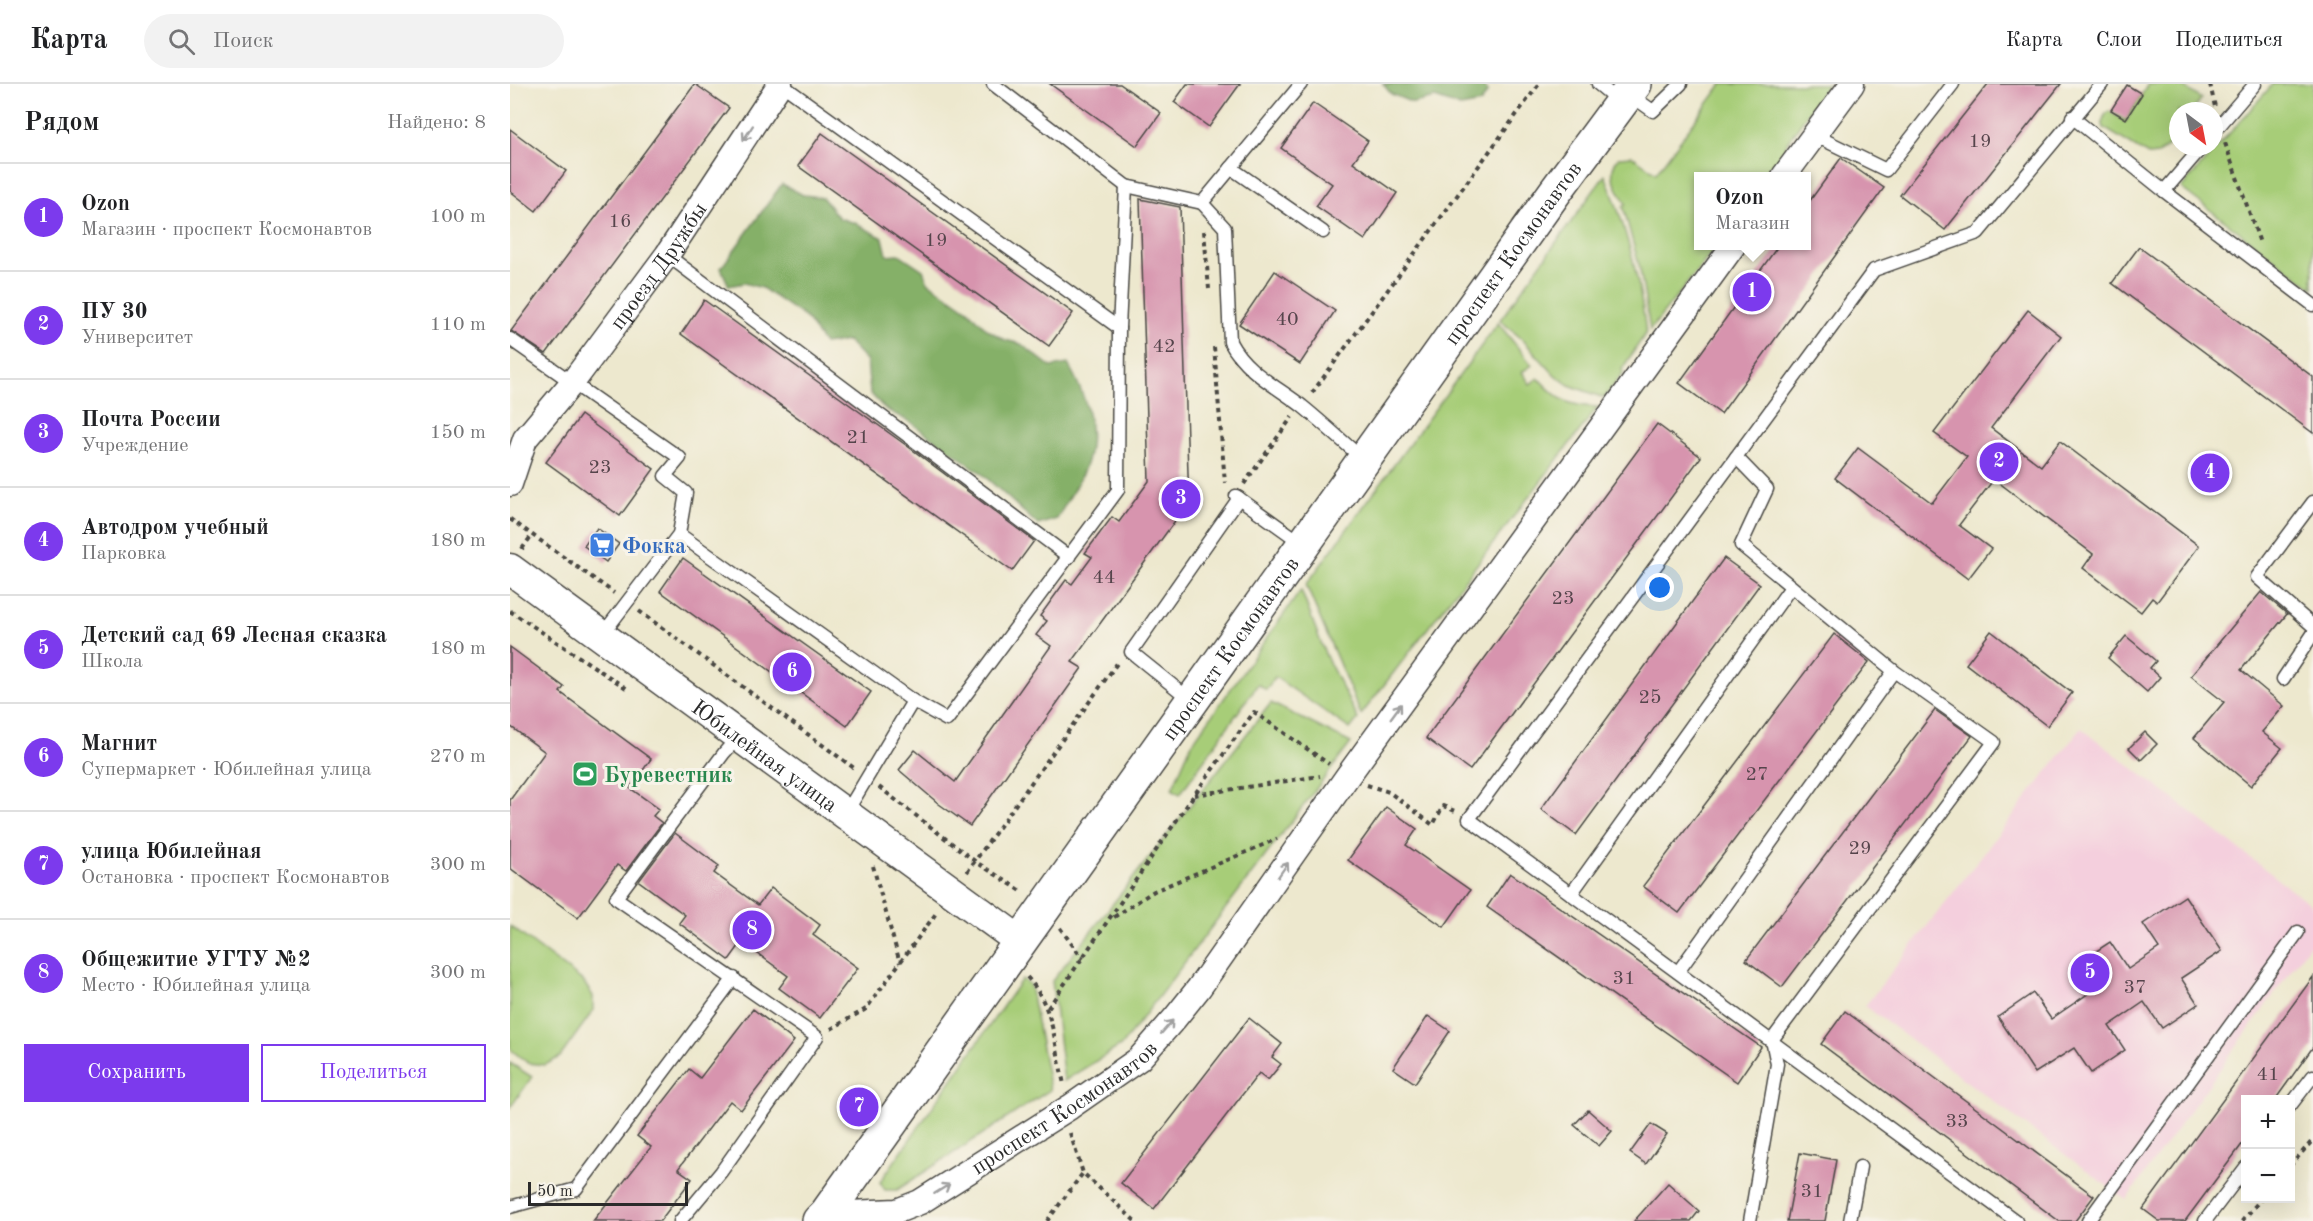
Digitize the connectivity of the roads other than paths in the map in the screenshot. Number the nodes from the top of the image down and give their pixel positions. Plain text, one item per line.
1 (781, 84) edge
2 (993, 84) edge
3 (1301, 84) edge
4 (1681, 84) edge
5 (1852, 84) edge
6 (1953, 84) edge
7 (2102, 84) edge
8 (2255, 84) edge
9 (1620, 91) edge
10 (2072, 117) junction
11 (2223, 128) edge
12 (1814, 135) junction
13 (2194, 156) edge
14 (1231, 168) junction
15 (1788, 172) edge
16 (1126, 186) junction
17 (2164, 191) junction
18 (1202, 203) junction
19 (1323, 232) dead end
20 (1730, 250) edge
21 (667, 255) junction
22 (2313, 305) edge
23 (1119, 328) junction
24 (510, 339) edge
25 (572, 383) junction
26 (518, 443) edge
27 (1736, 457) junction
28 (1365, 460) junction
29 (510, 484) edge
30 (2313, 502) edge
31 (679, 534) junction
32 (1304, 545) junction
33 (1069, 558) junction
34 (510, 569) edge
35 (1791, 587) junction
36 (2313, 626) edge
37 (2313, 634) edge
38 (602, 636) junction
39 (1894, 671) junction
40 (2283, 679) dead end
41 (913, 701) junction
42 (1193, 701) junction
43 (739, 736) junction
44 (844, 814) junction
45 (1572, 894) junction
46 (2298, 932) dead end
47 (1015, 950) junction
48 (1678, 972) junction
49 (734, 978) junction
50 (1772, 1040) junction
51 (2313, 1076) edge
52 (2295, 1099) edge
53 (1860, 1167) dead end
54 (2241, 1174) edge
55 (510, 1206) edge
56 (823, 1219) edge
57 (680, 1221) edge
58 (1750, 1221) edge
59 (1850, 1221) edge
60 (2016, 1221) edge
61 (2088, 1221) edge
62 (2205, 1221) edge

1 -> 21 street, проезд Дружбы
1 - 23 lane
2 - 16 lane
3 - 14 lane
4 - 9 lane
5 - 12 street
6 - 12 lane
7 - 10 lane
8 - 11 lane
9 - 28 main road, проспект Космонавтов
10 - 17 lane
10 - 27 lane
12 - 15 street
13 - 17 lane
14 - 18 lane
14 - 19 lane
16 - 18 lane
16 - 23 lane
17 - 22 lane
18 - 28 lane
56 -> 20 street, проспект Космонавтов
21 - 25 street, проезд Дружбы
21 - 33 lane
23 - 33 lane
24 - 25 lane
25 - 26 street, проезд Дружбы
25 - 31 lane
26 - 29 street, проезд Дружбы
27 - 35 lane
27 - 45 lane
28 - 32 main road, проспект Космонавтов
30 - 36 lane
31 - 38 lane
31 - 41 lane
32 - 42 main road, проспект Космонавтов
32 - 42 lane
33 - 41 lane
34 - 38 street, Юбилейная улица
35 - 39 lane
35 - 45 lane
37 - 40 lane
38 - 43 street, Юбилейная улица
39 - 48 lane
39 - 50 lane
41 - 44 lane
42 - 47 main road, проспект Космонавтов
43 - 44 street, Юбилейная улица
43 - 49 lane
44 - 47 street, Юбилейная улица
45 - 48 lane
46 - 61 lane
47 - 56 main road, проспект Космонавтов
48 - 50 lane
49 - 55 lane
49 - 57 lane
50 - 58 lane
50 - 60 lane
51 - 52 lane
53 - 59 lane
54 - 62 lane

